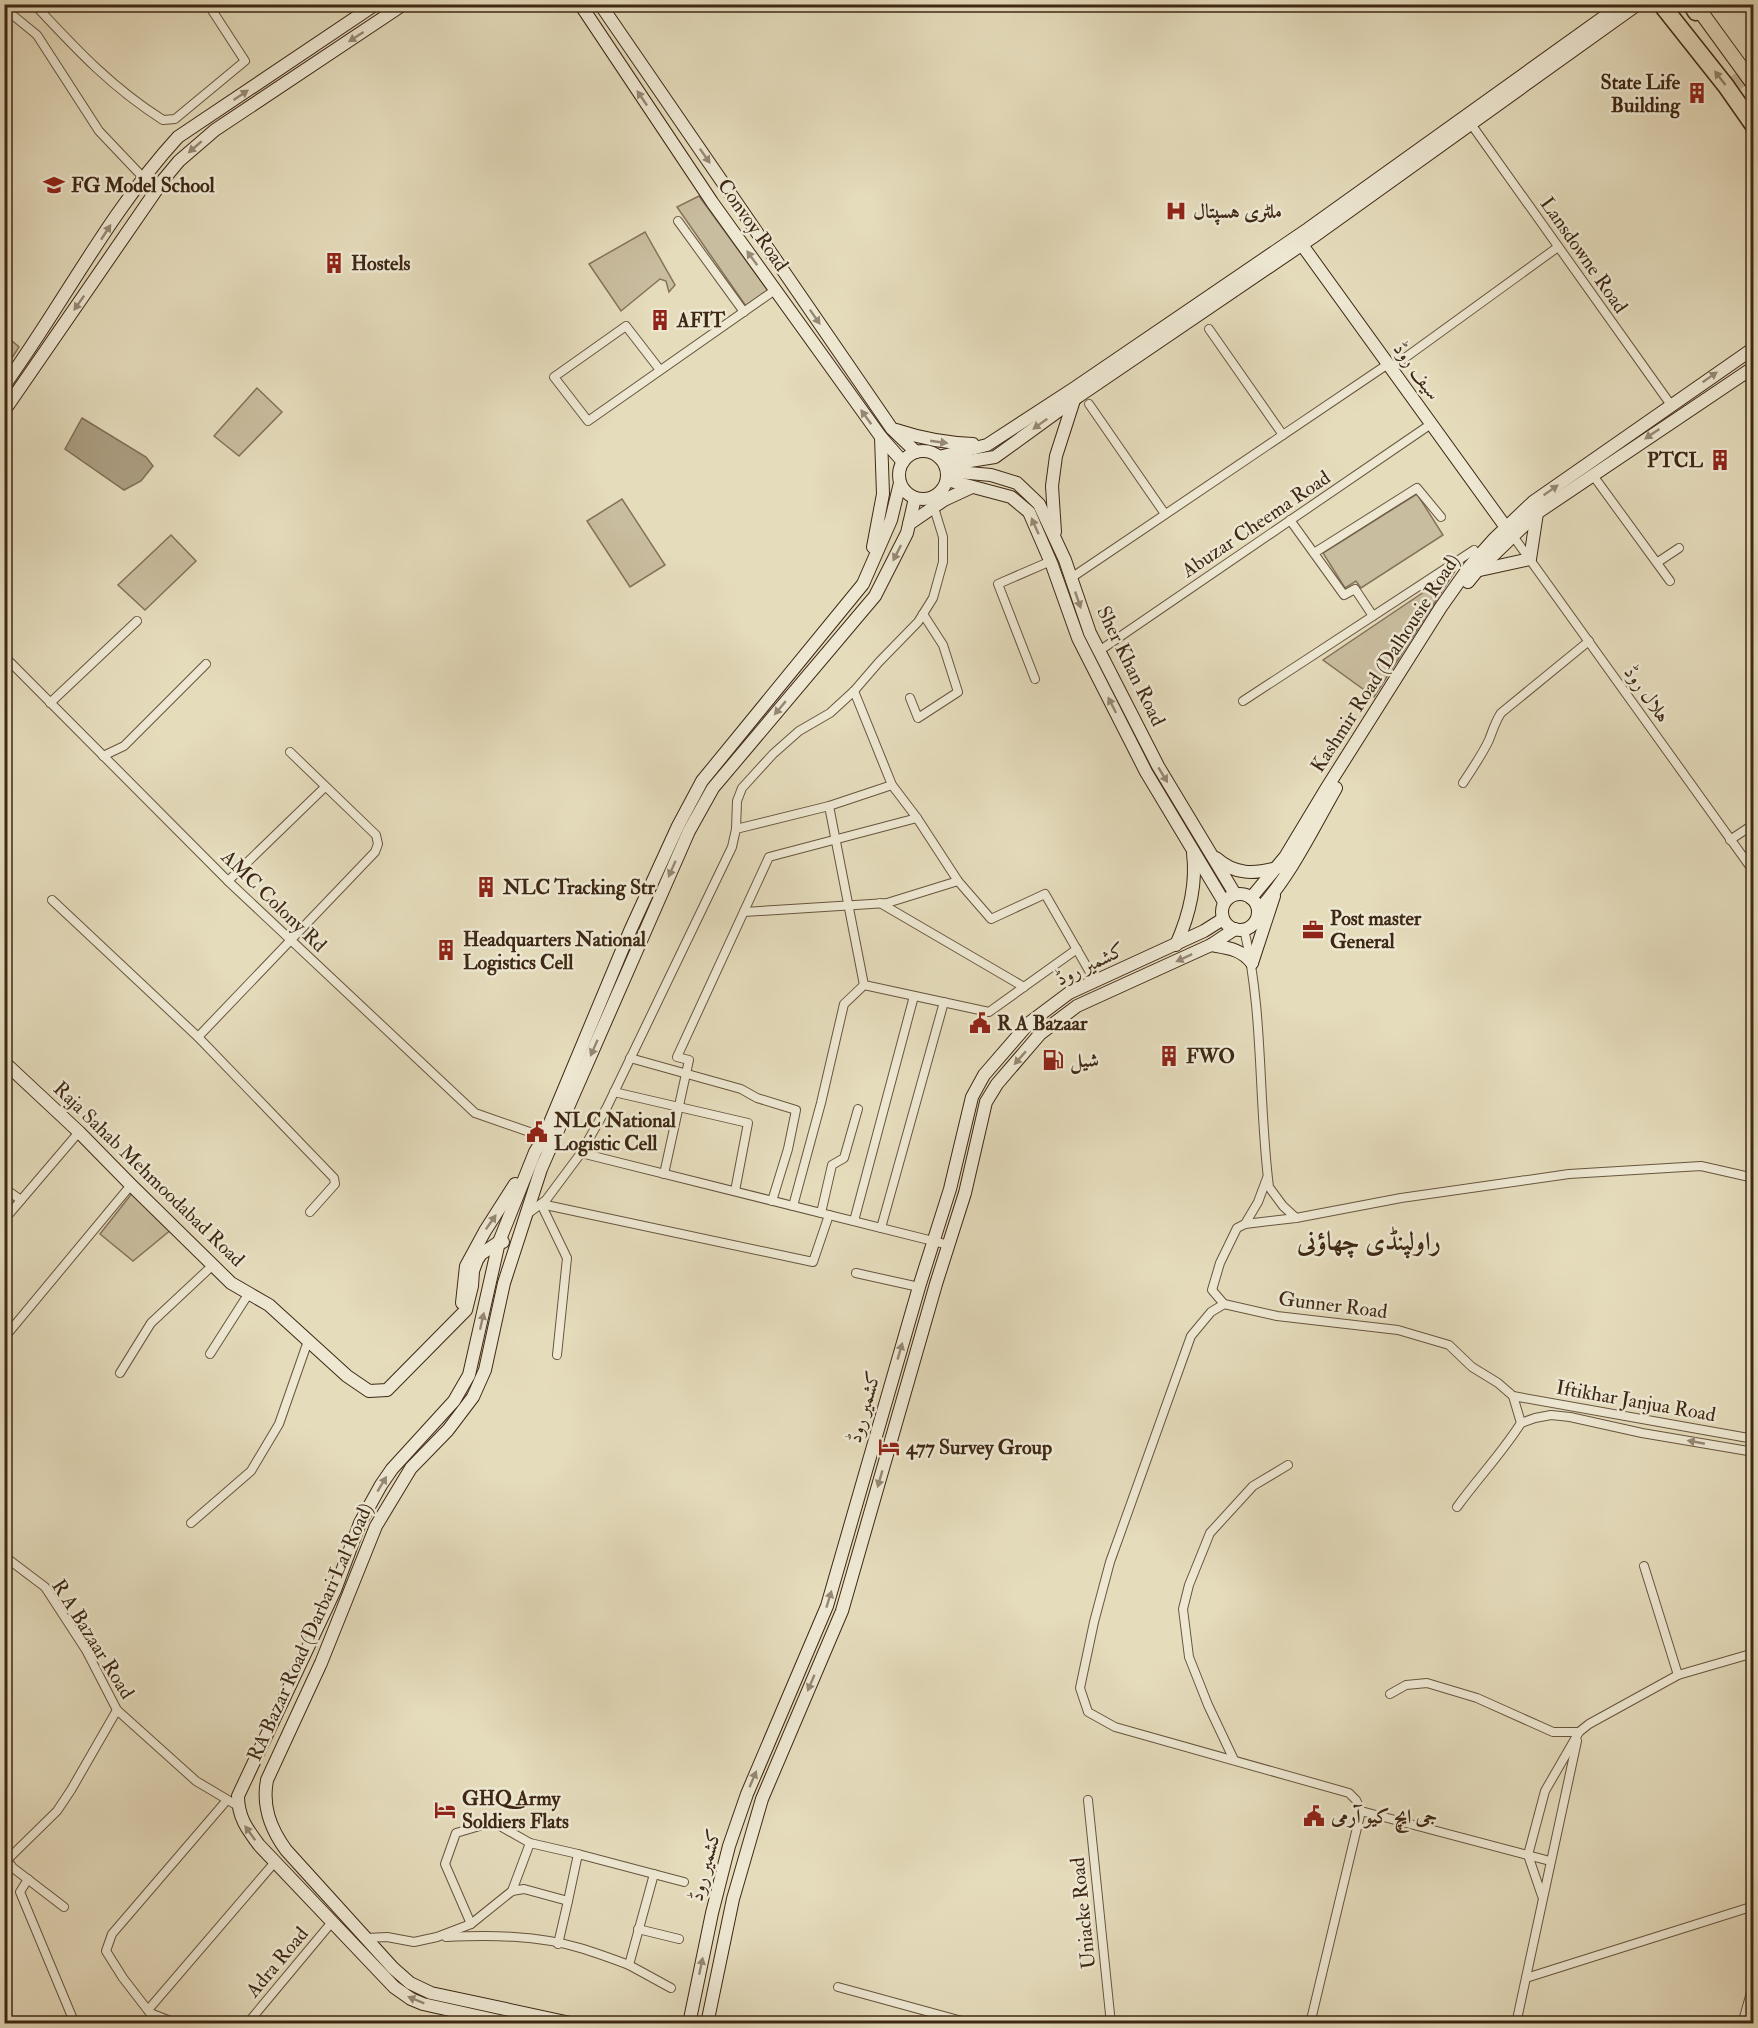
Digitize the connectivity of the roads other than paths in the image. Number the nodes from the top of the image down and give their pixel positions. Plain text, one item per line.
1 (34, 4) edge
2 (208, 4) edge
3 (376, 4) edge
4 (404, 4) edge
5 (580, 4) edge
6 (600, 4) edge
7 (1622, 4) edge
8 (1638, 4) edge
9 (1661, 4) edge
10 (1668, 4) edge
11 (4, 8) edge
12 (1692, 11) edge
13 (1754, 85) edge
14 (1471, 124) junction
15 (1754, 126) edge
16 (144, 178) junction
17 (156, 191) junction
18 (678, 220) dead end
19 (1299, 241) junction
20 (1558, 247) junction
21 (775, 290) junction
22 (744, 312) junction
23 (1209, 329) dead end
24 (1754, 348) edge
25 (1389, 366) junction
26 (1754, 367) edge
27 (660, 370) junction
28 (4, 386) edge
29 (1075, 399) junction
30 (1089, 404) dead end
31 (1671, 405) junction
32 (4, 411) edge
33 (1431, 424) junction
34 (892, 429) junction
35 (1283, 435) junction
36 (881, 437) junction
37 (987, 445) junction
38 (916, 452) junction
39 (903, 462) junction
40 (945, 468) junction
41 (1592, 474) junction
42 (900, 483) junction
43 (972, 487) junction
44 (915, 498) junction
45 (932, 503) junction
46 (1489, 504) junction
47 (1531, 511) junction
48 (1165, 514) junction
49 (1441, 517) dead end
50 (1290, 520) junction
51 (909, 524) junction
52 (1509, 531) junction
53 (1056, 541) junction
54 (1679, 548) dead end
55 (1474, 550) dead end
56 (1314, 553) junction
57 (1530, 559) junction
58 (1051, 561) junction
59 (1658, 562) junction
60 (869, 569) junction
61 (1477, 570) junction
62 (1071, 578) junction
63 (1670, 581) dead end
64 (923, 614) junction
65 (1373, 616) junction
66 (137, 621) dead end
67 (1589, 641) junction
68 (1099, 651) junction
69 (4, 656) edge
70 (206, 664) dead end
71 (1035, 679) dead end
72 (854, 691) junction
73 (910, 698) dead end
74 (1243, 701) dead end
75 (50, 703) junction
76 (290, 752) dead end
77 (102, 756) junction
78 (1463, 783) dead end
79 (892, 785) junction
80 (325, 787) junction
81 (829, 806) junction
82 (917, 818) junction
83 (1754, 824) edge
84 (736, 829) junction
85 (835, 840) junction
86 (1730, 840) junction
87 (1192, 848) junction
88 (1210, 853) junction
89 (1277, 868) junction
90 (1754, 872) edge
91 (228, 881) junction
92 (958, 881) junction
93 (1276, 892) junction
94 (1230, 898) junction
95 (1251, 898) junction
96 (52, 900) dead end
97 (880, 903) junction
98 (848, 905) junction
99 (1258, 911) junction
100 (744, 912) junction
101 (1223, 919) junction
102 (1239, 929) junction
103 (291, 940) junction
104 (1176, 945) junction
105 (1211, 945) junction
106 (1077, 949) junction
107 (1252, 963) junction
108 (1095, 981) junction
109 (864, 985) junction
110 (1024, 987) junction
111 (914, 996) junction
112 (944, 1002) junction
113 (198, 1036) junction
114 (630, 1058) junction
115 (9, 1066) edge
116 (685, 1075) junction
117 (4, 1082) edge
118 (614, 1092) junction
119 (678, 1107) junction
120 (858, 1109) dead end
121 (79, 1132) junction
122 (544, 1137) junction
123 (534, 1152) junction
124 (581, 1153) junction
125 (664, 1173) junction
126 (1267, 1177) junction
127 (1754, 1178) edge
128 (130, 1185) junction
129 (4, 1188) edge
130 (735, 1191) junction
131 (21, 1200) junction
132 (772, 1200) junction
133 (542, 1204) junction
134 (793, 1206) junction
135 (310, 1212) dead end
136 (825, 1214) junction
137 (525, 1215) junction
138 (1296, 1218) junction
139 (4, 1220) edge
140 (854, 1221) junction
141 (1245, 1224) junction
142 (881, 1228) junction
143 (934, 1241) junction
144 (499, 1242) junction
145 (516, 1242) junction
146 (949, 1245) junction
147 (213, 1265) junction
148 (856, 1273) dead end
149 (920, 1283) junction
150 (936, 1284) junction
151 (249, 1293) junction
152 (1224, 1304) junction
153 (461, 1316) junction
154 (4, 1338) edge
155 (309, 1341) junction
156 (210, 1354) dead end
157 (557, 1355) dead end
158 (120, 1373) dead end
159 (889, 1391) junction
160 (904, 1395) junction
161 (1513, 1396) junction
162 (1521, 1423) junction
163 (880, 1424) junction
164 (895, 1428) junction
165 (1754, 1438) edge
166 (1754, 1452) edge
167 (1288, 1465) dead end
168 (1457, 1507) dead end
169 (191, 1523) dead end
170 (4, 1556) edge
171 (1644, 1566) dead end
172 (809, 1647) junction
173 (824, 1653) junction
174 (1754, 1653) edge
175 (1678, 1675) junction
176 (1390, 1694) dead end
177 (117, 1710) junction
178 (1579, 1732) junction
179 (766, 1749) junction
180 (780, 1756) junction
181 (1234, 1760) junction
182 (1088, 1800) dead end
183 (232, 1803) junction
184 (1361, 1811) junction
185 (530, 1843) junction
186 (729, 1846) junction
187 (747, 1852) junction
188 (578, 1854) junction
189 (1528, 1855) junction
190 (1550, 1861) junction
191 (275, 1862) junction
192 (7, 1863) edge
193 (654, 1875) junction
194 (4, 1876) edge
195 (28, 1879) junction
196 (684, 1882) dead end
197 (512, 1891) junction
198 (1542, 1896) junction
199 (568, 1901) junction
200 (1754, 1906) edge
201 (64, 1907) dead end
202 (332, 1922) junction
203 (471, 1924) junction
204 (638, 1929) junction
205 (437, 1937) junction
206 (366, 1938) junction
207 (679, 1939) dead end
208 (558, 1944) junction
209 (629, 1965) junction
210 (1526, 1978) junction
211 (1754, 1984) edge
212 (838, 1987) dead end
213 (671, 1989) dead end
214 (148, 2010) junction
215 (75, 2024) edge
216 (178, 2024) edge
217 (247, 2024) edge
218 (513, 2024) edge
219 (575, 2024) edge
220 (688, 2024) edge
221 (707, 2024) edge
222 (973, 2024) edge
223 (1111, 2024) edge
224 (1310, 2024) edge
225 (1516, 2024) edge
226 (1743, 2024) edge

1 - 2 street
16 -> 3 main road
4 -> 17 main road
21 -> 5 main road, Convoy Road
6 -> 34 main road, Convoy Road
7 - 19 main road
8 - 14 main road
15 -> 9 highway
10 - 12 highway
11 - 16 street
12 - 13 main road
14 - 19 main road
14 - 20 street, Lansdowne Road
16 - 17 street
28 -> 16 main road
17 -> 32 main road
18 - 22 street
19 - 25 main road, سیف روڈ
19 - 29 main road
19 - 37 main road
20 - 25 street
20 - 31 street, Lansdowne Road
21 - 22 street
36 -> 21 main road, Convoy Road
22 - 27 street
23 - 35 street
31 -> 24 main road, Kashmir Road (Dalhousie Road)
25 - 33 main road, سیف روڈ
25 - 35 street
26 -> 41 main road, Kashmir Road (Dalhousie Road)
27 - 27 street
29 -> 40 main road
29 - 53 main road
30 - 48 street
47 -> 31 main road, Kashmir Road (Dalhousie Road)
33 - 46 main road, سیف روڈ
33 - 50 street, Abuzar Cheema Road
34 -> 37 main road
34 - 38 main road, Convoy Road
35 - 48 street
36 - 39 main road, Convoy Road
36 - 60 main road
37 - 40 main road
38 - 39 main road
38 - 40 main road
39 - 42 main road
40 - 43 main road, Sher Khan Road
40 - 45 main road
40 - 53 main road, Sher Khan Road
41 - 47 main road, Kashmir Road (Dalhousie Road)
41 - 59 street
42 - 44 main road
42 - 60 main road, RA Bazar Road (Darbari Lal Road)
43 - 45 main road
58 -> 43 main road, Sher Khan Road
44 - 45 main road
44 - 51 main road, RA Bazar Road (Darbari Lal Road)
45 - 51 main road
45 - 64 street
46 - 47 main road
46 - 52 main road, سیف روڈ
47 - 52 main road, Kashmir Road (Dalhousie Road)
47 - 57 main road
48 - 62 street
49 - 56 street
50 - 56 street
50 - 68 street, Abuzar Cheema Road
51 -> 137 main road, RA Bazar Road (Darbari Lal Road)
52 - 57 street, ہلال روڈ
52 - 61 main road, Kashmir Road (Dalhousie Road)
52 - 89 main road, Kashmir Road (Dalhousie Road)
53 - 62 main road, Sher Khan Road
54 - 59 street
55 - 65 street
56 - 65 street
57 - 61 main road
57 - 67 street, ہلال روڈ
58 - 71 street
87 -> 58 main road, Sher Khan Road
59 - 63 street
60 - 122 main road, RA Bazar Road (Darbari Lal Road)
61 - 93 main road, Kashmir Road (Dalhousie Road)
62 -> 68 main road, Sher Khan Road
64 - 72 street
64 - 73 street
65 - 74 street
66 - 75 street
67 - 78 street
67 - 86 street, ہلال روڈ
68 -> 88 main road, Sher Khan Road
69 - 75 street, AMC Colony Rd
70 - 77 street
72 - 79 street
72 - 84 street
75 - 77 street, AMC Colony Rd
76 - 80 street
77 - 91 street, AMC Colony Rd
79 - 81 street
79 - 82 street
80 - 91 street
80 - 103 street
81 - 84 street
81 - 85 street
82 - 85 street
82 - 92 street
83 - 86 street
84 - 114 street
85 - 98 street
85 - 100 street
86 - 90 street, ہلال روڈ
87 - 94 main road, Sher Khan Road
87 - 104 main road
88 - 89 main road
88 - 94 main road, Sher Khan Road
89 - 95 main road, Kashmir Road (Dalhousie Road)
91 - 103 street, AMC Colony Rd
92 - 97 street
92 - 106 street
93 - 99 main road, Kashmir Road (Dalhousie Road)
93 - 107 main road
94 - 95 main road
94 - 101 main road
95 - 99 main road
96 - 113 street
97 - 98 street
97 - 110 street
98 - 100 street
98 - 109 street
99 - 102 main road
100 - 116 street
101 - 102 main road
101 - 104 main road, کشمیر روڈ
102 - 105 main road, کشمیر روڈ
102 - 107 street
103 - 113 street
103 - 122 street, AMC Colony Rd
104 - 108 main road, کشمیر روڈ
105 - 107 main road
105 -> 146 main road, کشمیر روڈ
106 - 108 street
106 - 110 street
107 - 126 street
108 - 143 main road, کشمیر روڈ
109 - 111 street
109 - 134 street
110 - 112 street
111 - 112 street
111 - 140 street
112 - 142 street
113 - 135 street
114 - 116 street
114 - 118 street
115 - 117 street
115 - 121 main road, Raja Sahab Mehmoodabad Road
116 - 119 street
116 - 132 street
118 - 119 street
118 - 124 street
119 - 125 street
119 - 130 street
120 - 136 street
121 - 128 main road, Raja Sahab Mehmoodabad Road
121 - 131 street
122 - 123 main road, RA Bazar Road (Darbari Lal Road)
123 - 144 main road, RA Bazar Road (Darbari Lal Road)
153 -> 123 main road
124 - 125 street
124 - 133 street
125 - 130 street
126 - 138 street
126 - 141 street
127 - 138 street
128 - 147 main road, Raja Sahab Mehmoodabad Road
128 - 154 street
129 - 131 street
130 - 132 street
131 - 139 street
132 - 134 street
133 - 136 street
133 - 137 street
133 - 157 street
134 - 136 street
136 - 140 street
137 - 145 main road, RA Bazar Road (Darbari Lal Road)
138 - 141 street
140 - 142 street
141 - 152 street
142 - 143 street
143 - 146 street
143 - 149 main road, کشمیر روڈ
144 - 145 main road
144 - 153 main road
183 -> 144 main road, RA Bazar Road (Darbari Lal Road)
145 - 206 main road, RA Bazar Road (Darbari Lal Road)
146 - 150 main road, کشمیر روڈ
147 - 151 main road, Raja Sahab Mehmoodabad Road
147 - 158 street
148 - 149 street
149 - 150 main road
159 -> 149 main road, کشمیر روڈ
150 - 160 main road, کشمیر روڈ
151 - 155 main road, Raja Sahab Mehmoodabad Road
151 - 156 street
152 - 161 street, Gunner Road
152 - 181 street
153 - 155 main road, Raja Sahab Mehmoodabad Road
155 - 169 street
159 - 160 main road
159 - 163 main road, کشمیر روڈ
160 - 164 main road, کشمیر روڈ
161 - 162 street
161 - 165 street, Iftikhar Janjua Road
166 -> 162 street, Iftikhar Janjua Road
162 - 168 street
163 - 164 main road
172 -> 163 main road, کشمیر روڈ
164 -> 173 main road, کشمیر روڈ
167 - 181 street
170 - 177 street, R A Bazaar Road
171 - 175 street
172 - 173 main road
172 - 179 main road, کشمیر روڈ
173 -> 180 main road, کشمیر روڈ
174 - 175 street
175 - 178 street
176 - 178 street
177 - 183 street, R A Bazaar Road
177 - 192 street
178 - 189 street
178 - 190 street
179 - 180 main road
186 -> 179 main road, کشمیر روڈ
180 - 187 main road, کشمیر روڈ
181 - 184 street
182 - 223 street, Uniacke Road
191 -> 183 main road
183 - 214 street
184 - 189 street
184 - 224 street
185 - 188 street
185 - 197 street
185 - 203 street
186 - 187 main road
220 -> 186 main road, کشمیر روڈ
187 - 221 main road, کشمیر روڈ
188 - 193 street
188 - 199 street
189 - 190 street
189 - 198 street
190 - 198 street
191 - 202 main road
191 - 214 street
192 - 194 street
192 - 195 street
193 - 196 street
193 - 204 street
195 - 201 street
195 - 215 street
197 - 199 street
197 - 203 street
198 - 210 street
199 - 208 street
200 - 210 street
202 - 217 street, Adra Road
218 -> 202 main road
203 - 205 street
204 - 207 street
204 - 209 street
205 - 206 street
205 - 208 street
206 - 219 main road, RA Bazar Road (Darbari Lal Road)
208 - 209 street
209 - 213 street
210 - 225 street
211 - 226 street
212 - 222 street
214 - 216 street

